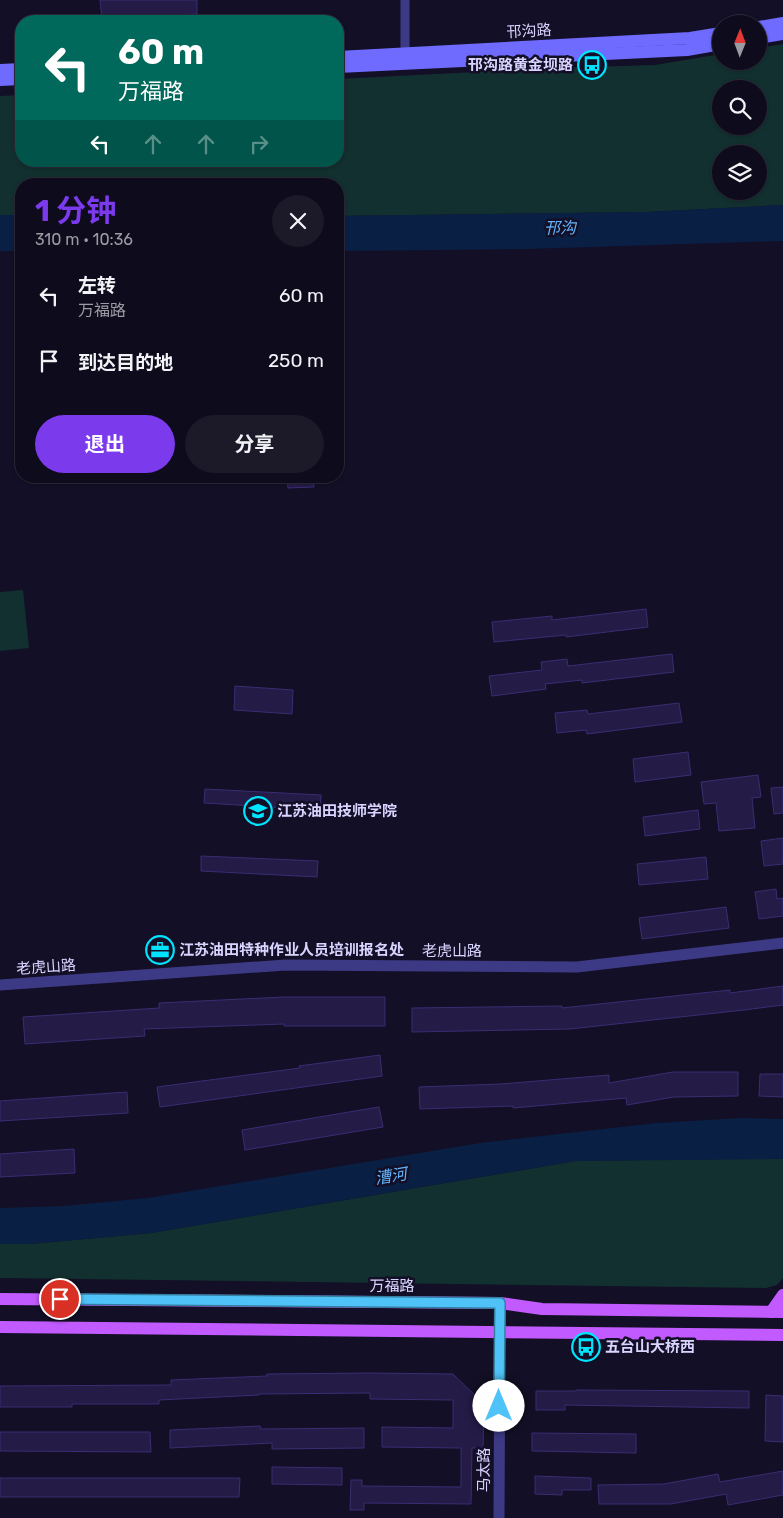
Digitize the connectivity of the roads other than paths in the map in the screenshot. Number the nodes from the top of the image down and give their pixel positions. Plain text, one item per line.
1 (405, 0) edge
2 (783, 23) edge
3 (768, 26) edge
4 (712, 34) edge
5 (783, 34) edge
6 (768, 36) edge
7 (712, 46) edge
8 (405, 55) junction
9 (344, 57) edge
10 (344, 67) edge
11 (0, 70) edge
12 (15, 70) edge
13 (15, 79) edge
14 (0, 80) edge
15 (783, 943) edge
16 (0, 985) edge
17 (783, 1295) edge
18 (0, 1299) edge
19 (500, 1303) junction
20 (777, 1312) edge
21 (0, 1327) edge
22 (500, 1331) junction
23 (783, 1335) edge
24 (499, 1518) edge

1 - 8 street
2 - 3 main road
4 - 8 main road, 邗沟路
5 - 6 main road
7 - 10 main road, 邗沟路
8 - 9 main road, 邗沟路
11 - 12 main road
13 - 14 main road
15 - 16 street, 老虎山路
17 - 20 main road
18 - 19 main road, 万福路
19 - 20 main road, 万福路
19 - 22 street, 马太路
21 - 22 main road
22 - 23 main road
22 - 24 street, 马太路

